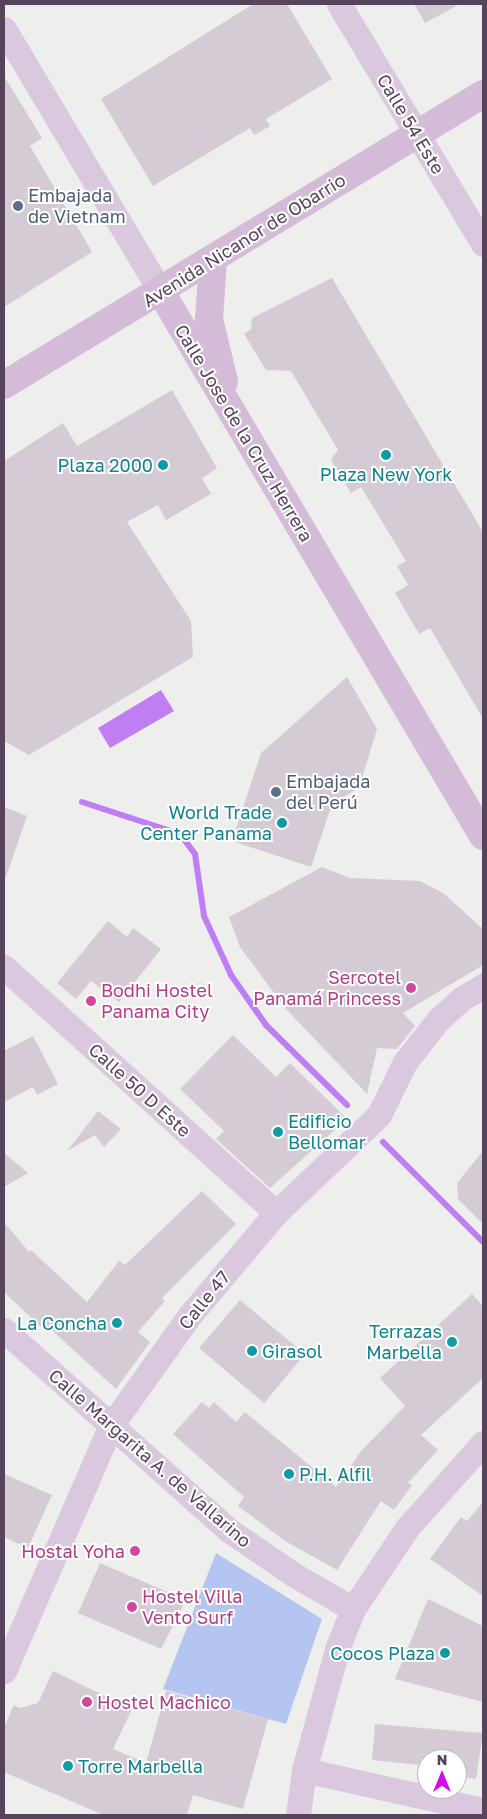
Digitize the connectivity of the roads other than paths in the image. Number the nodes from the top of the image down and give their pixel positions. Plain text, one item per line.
1 (339, 4) edge
2 (4, 29) edge
3 (483, 94) edge
4 (417, 133) junction
5 (483, 244) edge
6 (212, 260) junction
7 (161, 292) junction
8 (4, 385) edge
9 (237, 420) junction
10 (483, 836) edge
11 (4, 967) edge
12 (483, 986) edge
13 (276, 1213) junction
14 (4, 1330) edge
15 (110, 1427) junction
16 (483, 1444) edge
17 (353, 1608) junction
18 (4, 1671) edge
19 (304, 1770) junction
20 (483, 1810) edge
21 (298, 1815) edge

1 - 4 street, Calle 54 Este
2 - 7 street, Calle Jose de la Cruz Herrera
3 - 4 main road, Avenida Nicanor de Obarrio
4 - 5 street, Calle 54 Este
4 - 6 main road, Avenida Nicanor de Obarrio
6 - 7 main road, Avenida Nicanor de Obarrio
6 - 9 main road
7 - 8 main road, Avenida Nicanor de Obarrio
7 - 9 main road, Calle Jose de la Cruz Herrera
9 - 10 main road, Calle Jose de la Cruz Herrera
11 - 13 street, Calle 50 D Este
12 - 13 street, Calle 47
13 - 15 street, Calle 47
14 - 15 street, Calle Margarita A. de Vallarino
15 - 17 street, Calle Margarita A. de Vallarino
15 - 18 street, Calle 47
16 - 17 street
17 - 19 street
19 - 20 street
19 - 21 street

